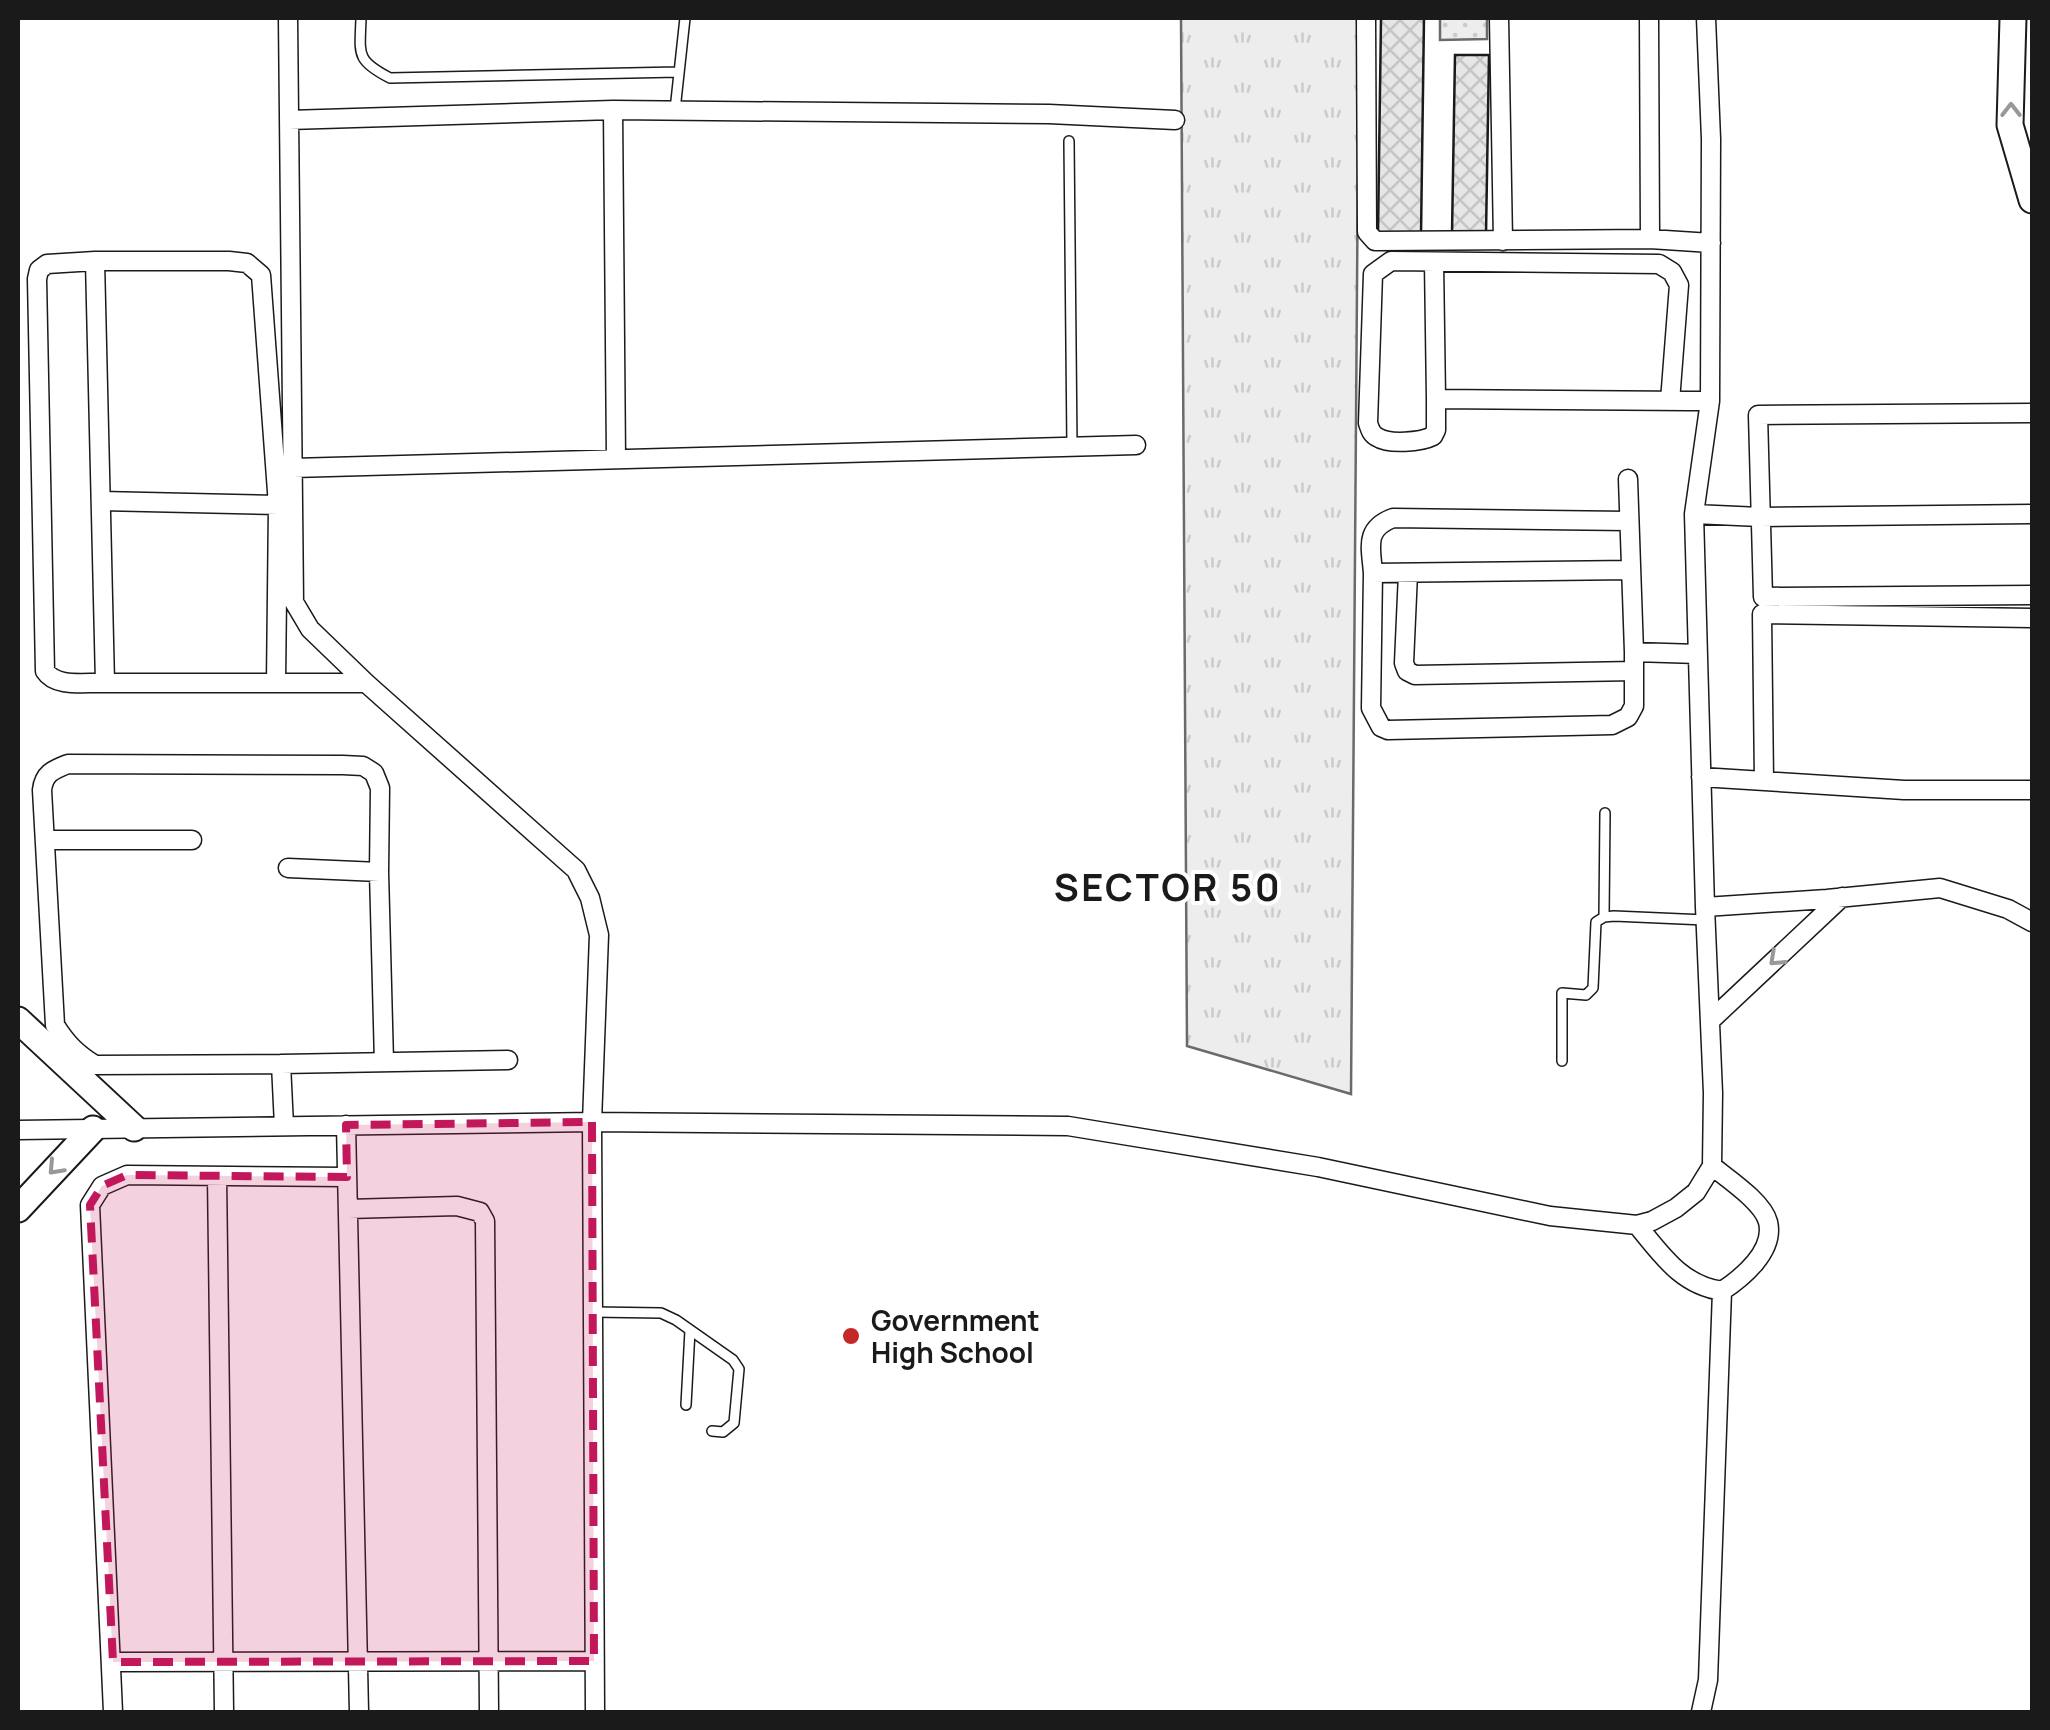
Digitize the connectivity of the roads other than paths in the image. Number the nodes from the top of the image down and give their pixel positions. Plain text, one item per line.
1 (288, 18) edge
2 (362, 18) edge
3 (685, 18) edge
4 (1366, 18) edge
5 (1500, 18) edge
6 (1649, 18) edge
7 (1707, 18) edge
8 (2013, 18) edge
9 (678, 72) junction
10 (613, 110) junction
11 (676, 110) junction
12 (289, 120) junction
13 (1175, 120) dead end
14 (1069, 141) dead end
15 (2032, 200) edge
16 (1650, 239) junction
17 (1503, 242) junction
18 (1710, 243) junction
19 (95, 261) junction
20 (1434, 262) junction
21 (1436, 399) junction
22 (1670, 401) junction
23 (1710, 401) junction
24 (2032, 414) edge
25 (1136, 445) dead end
26 (1072, 447) junction
27 (616, 459) junction
28 (293, 468) junction
29 (1628, 479) dead end
30 (102, 502) junction
31 (278, 505) junction
32 (1694, 514) junction
33 (2032, 514) edge
34 (1760, 516) junction
35 (1628, 522) junction
36 (1630, 570) junction
37 (1373, 573) junction
38 (1408, 573) junction
39 (2032, 595) edge
40 (2032, 618) edge
41 (1698, 654) junction
42 (1634, 662) junction
43 (104, 683) junction
44 (276, 683) junction
45 (366, 683) junction
46 (1701, 777) junction
47 (1764, 781) junction
48 (2032, 790) edge
49 (1606, 814) dead end
50 (45, 840) junction
51 (192, 840) dead end
52 (288, 868) dead end
53 (379, 872) junction
54 (1842, 897) junction
55 (1705, 913) junction
56 (1604, 917) junction
57 (2032, 922) edge
58 (18, 1020) edge
59 (1710, 1021) junction
60 (508, 1060) dead end
61 (1562, 1061) dead end
62 (384, 1062) junction
63 (281, 1064) junction
64 (592, 1122) junction
65 (346, 1125) junction
66 (284, 1126) junction
67 (93, 1128) junction
68 (134, 1128) junction
69 (18, 1130) edge
70 (1712, 1166) junction
71 (216, 1176) junction
72 (348, 1177) junction
73 (348, 1208) junction
74 (18, 1209) edge
75 (1637, 1224) junction
76 (1722, 1291) junction
77 (593, 1312) junction
78 (690, 1330) junction
79 (686, 1405) dead end
80 (712, 1431) dead end
81 (488, 1661) junction
82 (594, 1661) junction
83 (113, 1662) junction
84 (224, 1662) junction
85 (359, 1662) junction
86 (113, 1712) edge
87 (224, 1712) edge
88 (360, 1712) edge
89 (489, 1712) edge
90 (594, 1712) edge
91 (1701, 1712) edge

1 - 12 street
2 - 9 lane
3 - 9 lane
4 - 17 street
5 - 17 street
6 - 16 street
7 - 18 street
15 -> 8 main road
9 - 11 lane
10 - 11 street
10 - 12 street
10 - 27 street
11 - 13 street
12 - 28 street
14 - 26 lane
16 - 17 street
16 - 18 street
18 - 23 street
19 - 30 street
19 - 31 street
19 - 43 street
20 - 21 street
20 - 21 street
20 - 22 street
21 - 22 street
22 - 23 street
23 - 32 street
24 - 34 street
25 - 26 street
26 - 27 street
27 - 28 street
28 - 45 street
29 - 35 street
30 - 31 street
30 - 43 street
31 - 44 street
32 - 34 street
32 - 41 street
33 - 34 street
34 - 39 street
35 - 36 street
35 - 37 street
36 - 38 street
36 - 42 street
37 - 38 street
37 - 42 street
38 - 42 street
40 - 47 street
41 - 42 street
41 - 46 street
43 - 44 street
44 - 45 street
45 - 64 street
46 - 47 street
46 - 55 street
47 - 48 street
49 - 56 lane
50 - 51 street
50 - 53 street
50 - 63 street
52 - 53 street
53 - 62 street
54 - 55 street
54 - 57 street
54 -> 59 street
55 - 56 lane
55 - 59 street
56 - 61 lane
58 - 68 main road
59 - 70 street
60 - 62 street
62 - 63 street
63 - 66 street
64 - 65 street
64 - 75 street
64 - 77 street
65 - 66 street
65 - 72 street
66 - 68 street
67 - 68 street
67 - 69 street
67 -> 74 main road
70 - 75 street
70 - 76 street
71 - 72 street
71 - 83 street
71 - 84 street
72 - 73 street
73 - 81 street
73 - 85 street
75 - 76 street
76 - 91 street
77 - 78 lane
77 - 82 street
78 - 79 lane
78 - 80 lane
81 - 82 street
81 - 85 street
81 - 89 street
82 - 90 street
83 - 84 street
83 - 86 street
84 - 85 street
84 - 87 street
85 - 88 street

